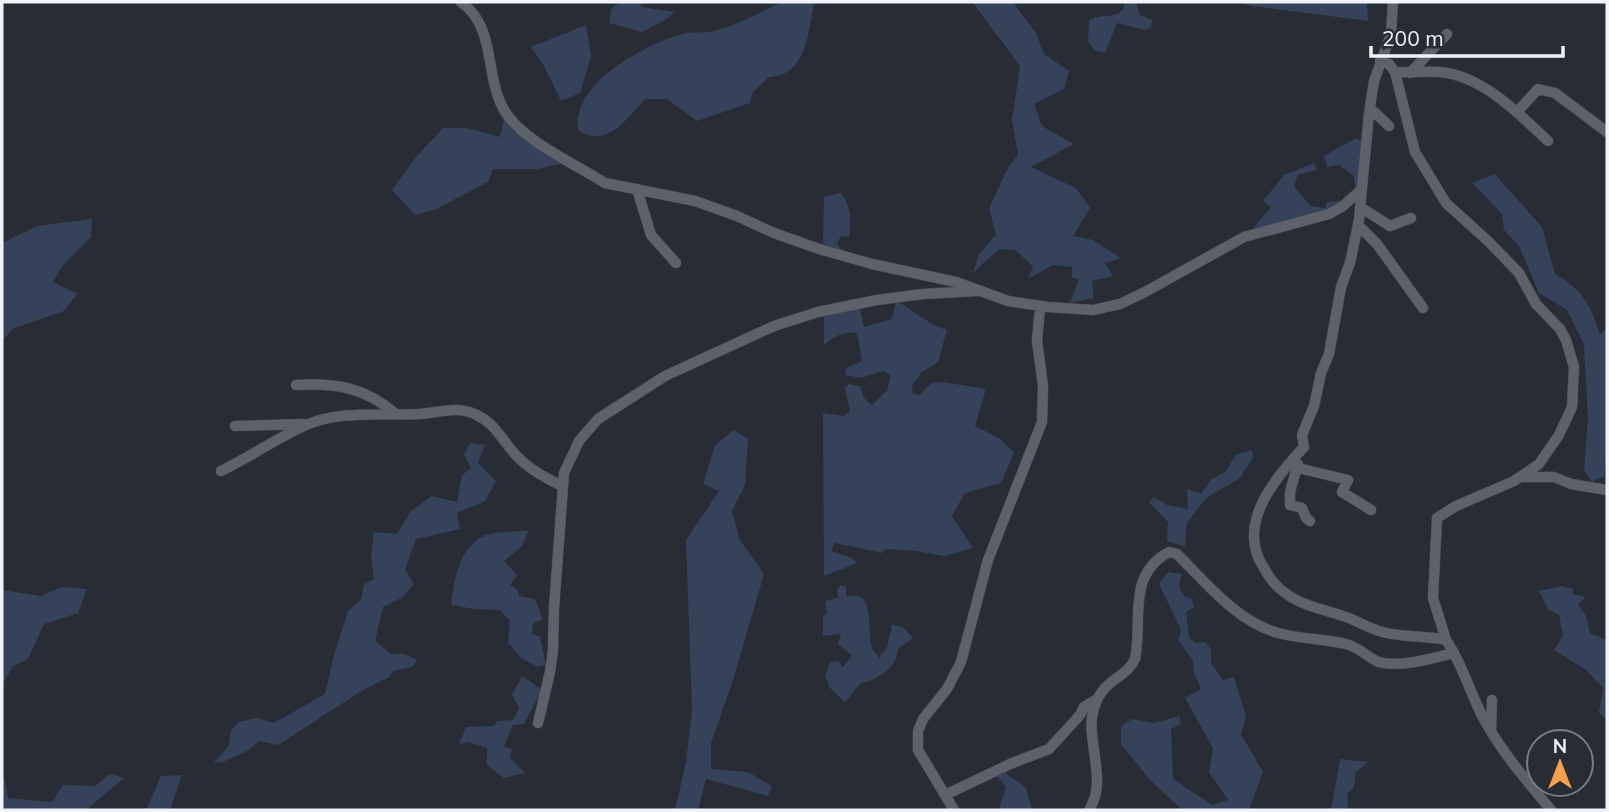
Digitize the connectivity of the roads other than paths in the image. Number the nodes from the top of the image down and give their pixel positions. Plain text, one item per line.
1 (461, 2) edge
2 (1393, 2) edge
3 (1447, 34) dead end
4 (1380, 61) junction
5 (1395, 72) junction
6 (1410, 73) junction
7 (1370, 108) junction
8 (1517, 112) junction
9 (1389, 126) dead end
10 (1607, 132) edge
11 (1548, 141) dead end
12 (637, 189) junction
13 (1361, 190) junction
14 (1360, 207) junction
15 (1411, 218) dead end
16 (1357, 225) junction
17 (676, 263) dead end
18 (981, 291) junction
19 (1040, 306) junction
20 (1423, 309) dead end
21 (296, 385) dead end
22 (397, 415) junction
23 (308, 424) junction
24 (235, 426) dead end
25 (1298, 452) junction
26 (1298, 468) junction
27 (221, 471) dead end
28 (1521, 477) junction
29 (562, 486) junction
30 (1607, 490) edge
31 (1371, 510) dead end
32 (1310, 521) dead end
33 (1446, 640) junction
34 (1454, 653) junction
35 (1097, 699) junction
36 (1492, 700) dead end
37 (538, 723) dead end
38 (1491, 731) junction
39 (1525, 778) edge
40 (945, 795) junction
41 (954, 810) edge
42 (1089, 810) edge

1 - 12 street
2 - 4 street
3 - 6 street
4 - 5 street
4 - 7 street
5 - 6 street
5 - 28 street
6 - 8 street
7 - 9 street
7 - 13 street
8 - 10 street
8 - 11 street
12 - 17 street
12 - 18 street
13 - 14 street
13 - 19 street
14 - 15 street
14 - 16 street
16 - 20 street
16 - 25 street
18 - 19 street
18 - 29 street
19 - 40 street
21 - 22 street
22 - 23 street
22 - 29 street
23 - 24 street
23 - 27 street
25 - 26 street
25 - 33 street
26 - 31 street
26 - 32 street
28 - 30 street
28 - 33 street
29 - 37 street
33 - 34 street
34 - 35 street
34 - 38 street
35 - 40 street
35 - 42 street
36 - 38 street
38 - 39 street
40 - 41 street

